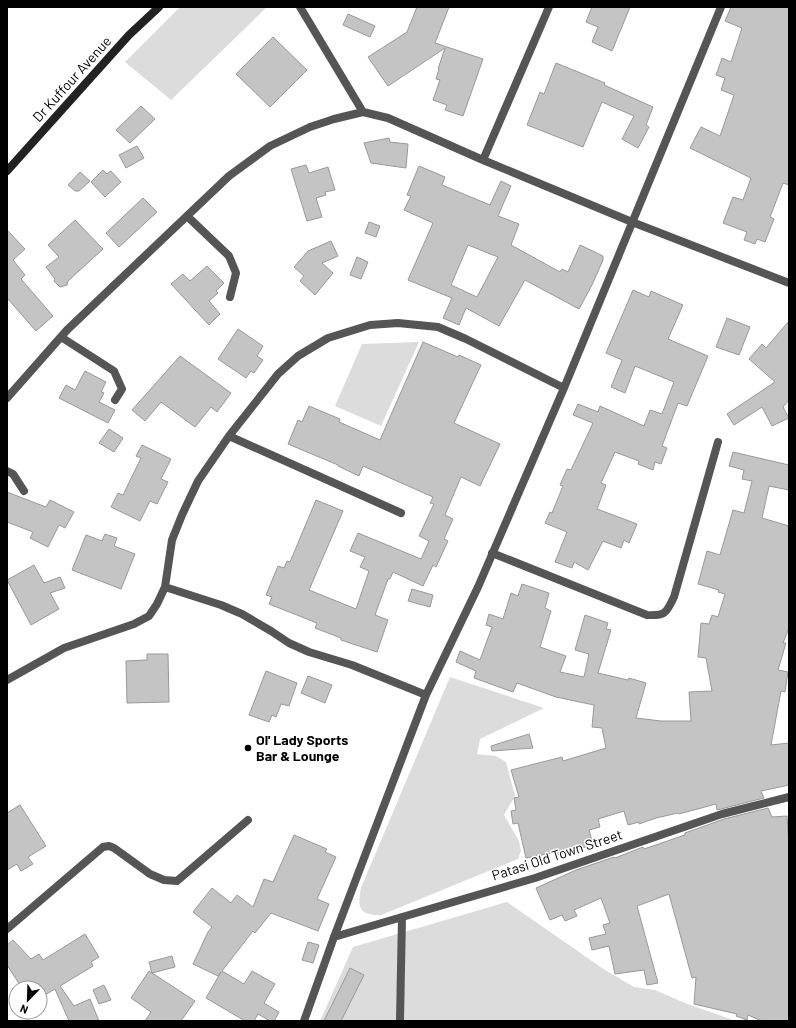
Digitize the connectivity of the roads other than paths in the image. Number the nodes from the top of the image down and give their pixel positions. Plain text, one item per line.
1 (158, 7) edge
2 (300, 7) edge
3 (550, 7) edge
4 (721, 7) edge
5 (363, 112) junction
6 (483, 160) junction
7 (7, 171) edge
8 (188, 217) junction
9 (632, 222) junction
10 (789, 283) edge
11 (230, 297) dead end
12 (61, 337) junction
13 (564, 388) junction
14 (7, 398) edge
15 (115, 400) dead end
16 (229, 436) junction
17 (718, 442) dead end
18 (7, 471) edge
19 (24, 491) dead end
20 (401, 513) dead end
21 (492, 554) junction
22 (165, 587) junction
23 (7, 680) edge
24 (426, 695) junction
25 (789, 797) edge
26 (248, 820) dead end
27 (402, 916) junction
28 (7, 929) edge
29 (334, 937) junction
30 (304, 1021) edge
31 (400, 1021) edge

1 - 7 main road, Dr Kuffour Avenue
2 - 5 street
3 - 6 street
4 - 9 street
5 - 6 street
5 - 8 street
6 - 9 street
8 - 11 street
8 - 12 street
9 - 10 street
9 - 13 street
12 - 14 street
12 - 15 street
13 - 16 street
13 - 21 street
16 - 20 street
16 - 22 street
17 - 21 street
18 - 19 street
21 - 24 street
22 - 23 street
22 - 24 street
24 - 29 street
25 - 27 street, Patasi Old Town Street
26 - 28 street
27 - 29 street, Patasi Old Town Street
27 - 31 street
29 - 30 street

